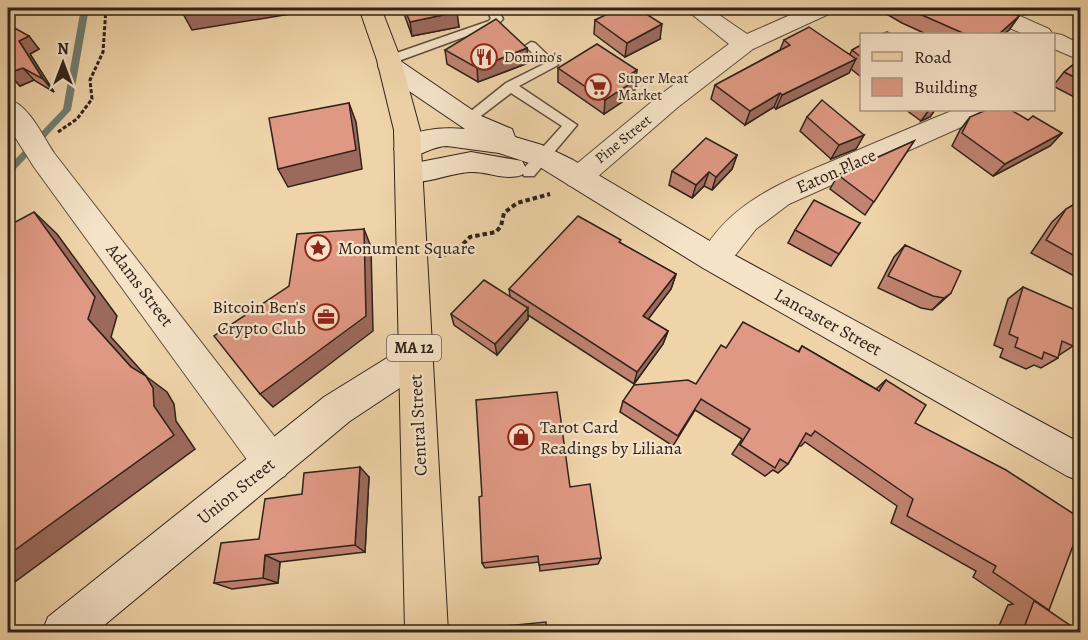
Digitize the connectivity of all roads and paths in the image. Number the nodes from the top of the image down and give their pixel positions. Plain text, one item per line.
1 (106, 8) edge
2 (370, 8) edge
3 (491, 8) edge
4 (695, 8) edge
5 (823, 8) edge
6 (984, 8) edge
7 (1039, 33) edge
8 (1055, 41) edge
9 (745, 44) junction
10 (531, 46) dead end
11 (1080, 53) edge
12 (390, 63) junction
13 (510, 86) junction
14 (975, 111) edge
15 (13, 118) edge
16 (468, 119) junction
17 (49, 147) junction
18 (533, 159) junction
19 (409, 161) junction
20 (564, 186) junction
21 (444, 255) dead end
22 (714, 259) junction
23 (415, 359) junction
24 (272, 463) junction
25 (1080, 463) edge
26 (63, 633) edge
27 (427, 633) edge

1 - 17 path
2 - 12 main road, Central Street / MA 12
3 - 12 lane
4 - 9 street
5 - 9 street, Pine Street
6 - 7 street
8 - 11 street
9 - 20 street, Pine Street
10 - 13 lane
12 - 16 street
12 - 19 main road, Central Street / MA 12
13 - 16 lane
13 - 18 lane
14 - 22 street, Eaton Place
15 - 17 street, Adams Street
16 - 18 street
17 - 24 street, Adams Street
18 - 19 street
18 - 20 street
19 - 23 main road, Central Street / MA 12
20 - 21 path
20 - 22 street, Lancaster Street
22 - 25 street, Lancaster Street
23 - 24 street, Union Street
23 - 27 main road, Central Street / MA 12
24 - 26 street, Union Street

